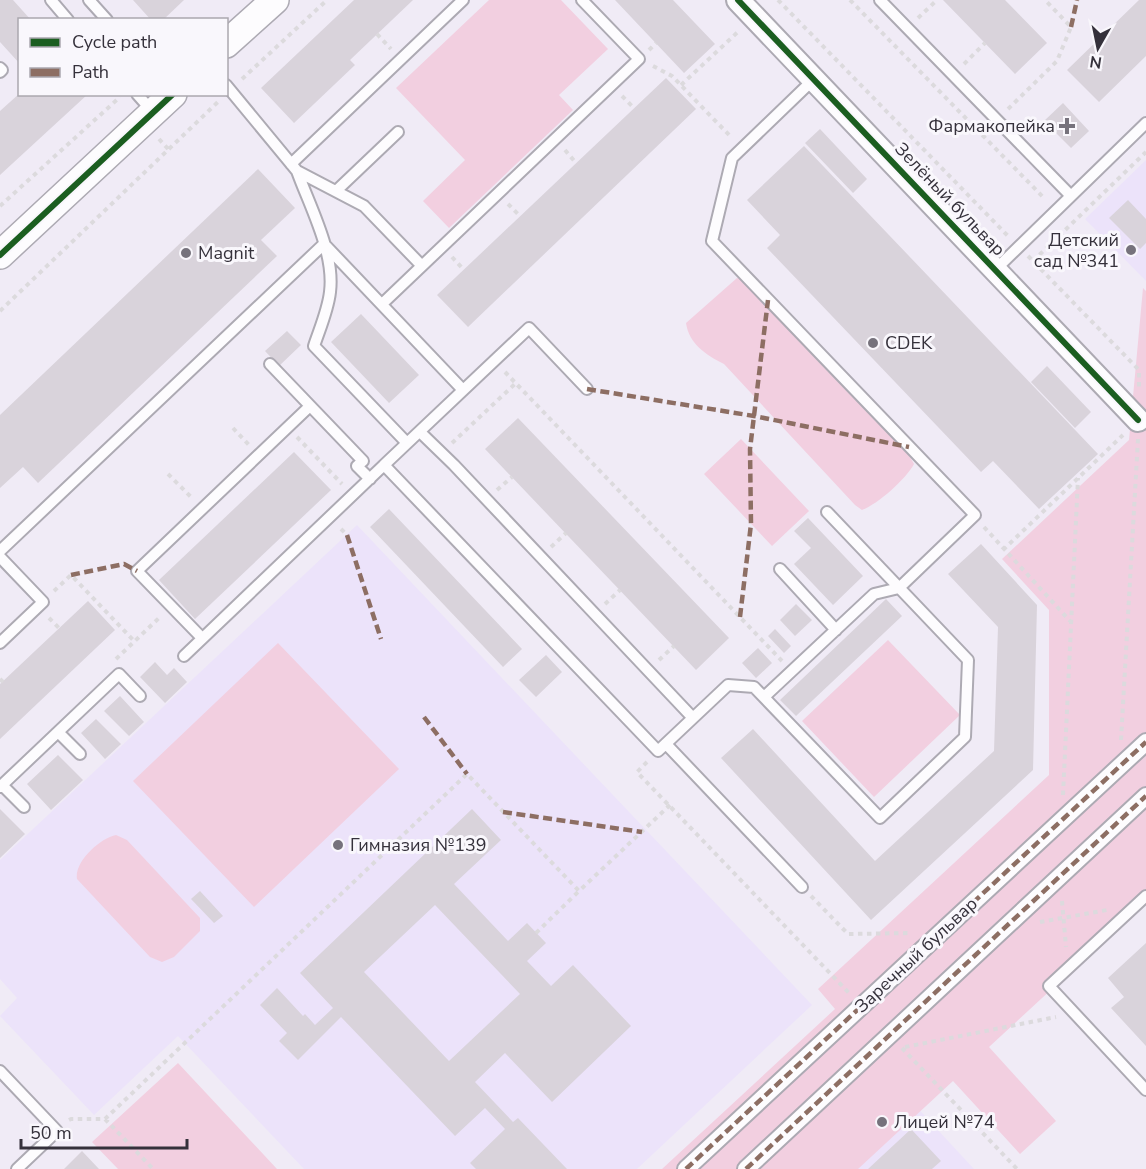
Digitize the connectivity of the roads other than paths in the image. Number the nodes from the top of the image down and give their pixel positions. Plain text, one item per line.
1 (51, 0) edge
2 (89, 0) edge
3 (275, 0) edge
4 (463, 0) edge
5 (582, 0) edge
6 (880, 0) edge
7 (749, 8) edge
8 (67, 18) edge
9 (105, 18) edge
10 (228, 43) edge
11 (814, 79) junction
12 (228, 87) edge
13 (154, 100) edge
14 (1146, 123) edge
15 (398, 132) dead end
16 (294, 167) junction
17 (336, 191) junction
18 (1071, 196) junction
19 (324, 244) junction
20 (0, 255) edge
21 (422, 266) junction
22 (996, 269) junction
23 (382, 304) junction
24 (270, 364) dead end
25 (587, 389) dead end
26 (464, 390) junction
27 (310, 406) junction
28 (1138, 420) road end
29 (420, 432) junction
30 (407, 443) junction
31 (384, 465) junction
32 (370, 479) junction
33 (826, 512) dead end
34 (0, 551) edge
35 (0, 557) edge
36 (780, 569) dead end
37 (899, 588) junction
38 (837, 630) junction
39 (202, 639) junction
40 (0, 643) edge
41 (184, 656) dead end
42 (140, 696) dead end
43 (764, 698) junction
44 (693, 718) junction
45 (58, 732) junction
46 (1146, 741) edge
47 (662, 748) junction
48 (80, 754) dead end
49 (1, 786) edge
50 (1146, 796) edge
51 (24, 807) dead end
52 (802, 887) road end
53 (1146, 896) edge
54 (0, 1071) edge
55 (1146, 1090) edge
56 (17, 1169) edge
57 (686, 1169) edge
58 (746, 1169) edge

1 - 8 lane
2 - 9 lane
3 - 10 street
4 - 16 lane
5 - 21 lane
6 - 18 lane
7 - 11 street, Зелёный бульвар
11 - 22 street, Зелёный бульвар
11 - 37 lane
12 - 16 lane
13 - 20 street
14 - 18 lane
15 - 17 lane
16 - 17 lane
16 - 19 lane
17 - 21 lane
18 - 22 lane
19 - 23 lane
19 - 30 lane
19 - 34 lane
21 - 23 lane
22 - 28 street, Зелёный бульвар
23 - 26 lane
24 - 27 lane
25 - 26 lane
26 - 29 lane
27 - 32 lane
27 - 39 lane
29 - 30 lane
29 - 44 lane
30 - 31 lane
31 - 32 lane
31 - 47 lane
32 - 39 lane
33 - 37 lane
35 - 40 lane
36 - 38 lane
37 - 38 lane
37 - 43 lane
38 - 43 lane
39 - 41 lane
42 - 45 lane
43 - 44 lane
44 - 47 lane
45 - 48 lane
45 - 49 lane
46 - 57 street, Заречный бульвар
47 - 52 lane
49 - 51 lane
50 - 58 street
53 - 55 lane
54 - 56 lane

